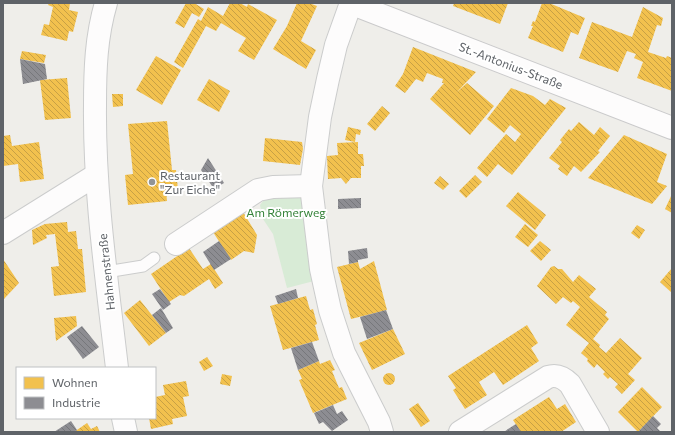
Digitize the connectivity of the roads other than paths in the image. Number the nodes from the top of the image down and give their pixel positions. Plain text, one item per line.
1 (106, 3) edge
2 (350, 3) edge
3 (672, 128) edge
4 (96, 175) junction
5 (311, 186) junction
6 (3, 233) edge
7 (176, 244) dead end
8 (154, 258) dead end
9 (106, 272) junction
10 (116, 367) edge
11 (123, 419) edge
12 (126, 432) edge
13 (382, 432) edge
14 (460, 432) edge
15 (598, 432) edge

1 - 4 street, Hahnenstraße
2 - 3 street, St.-Antonius-Straße
2 - 5 street
4 - 6 street
4 - 9 street, Hahnenstraße
5 - 7 street
5 - 13 street
8 - 9 lane
9 - 10 street, Hahnenstraße
11 - 12 street
14 - 15 street

